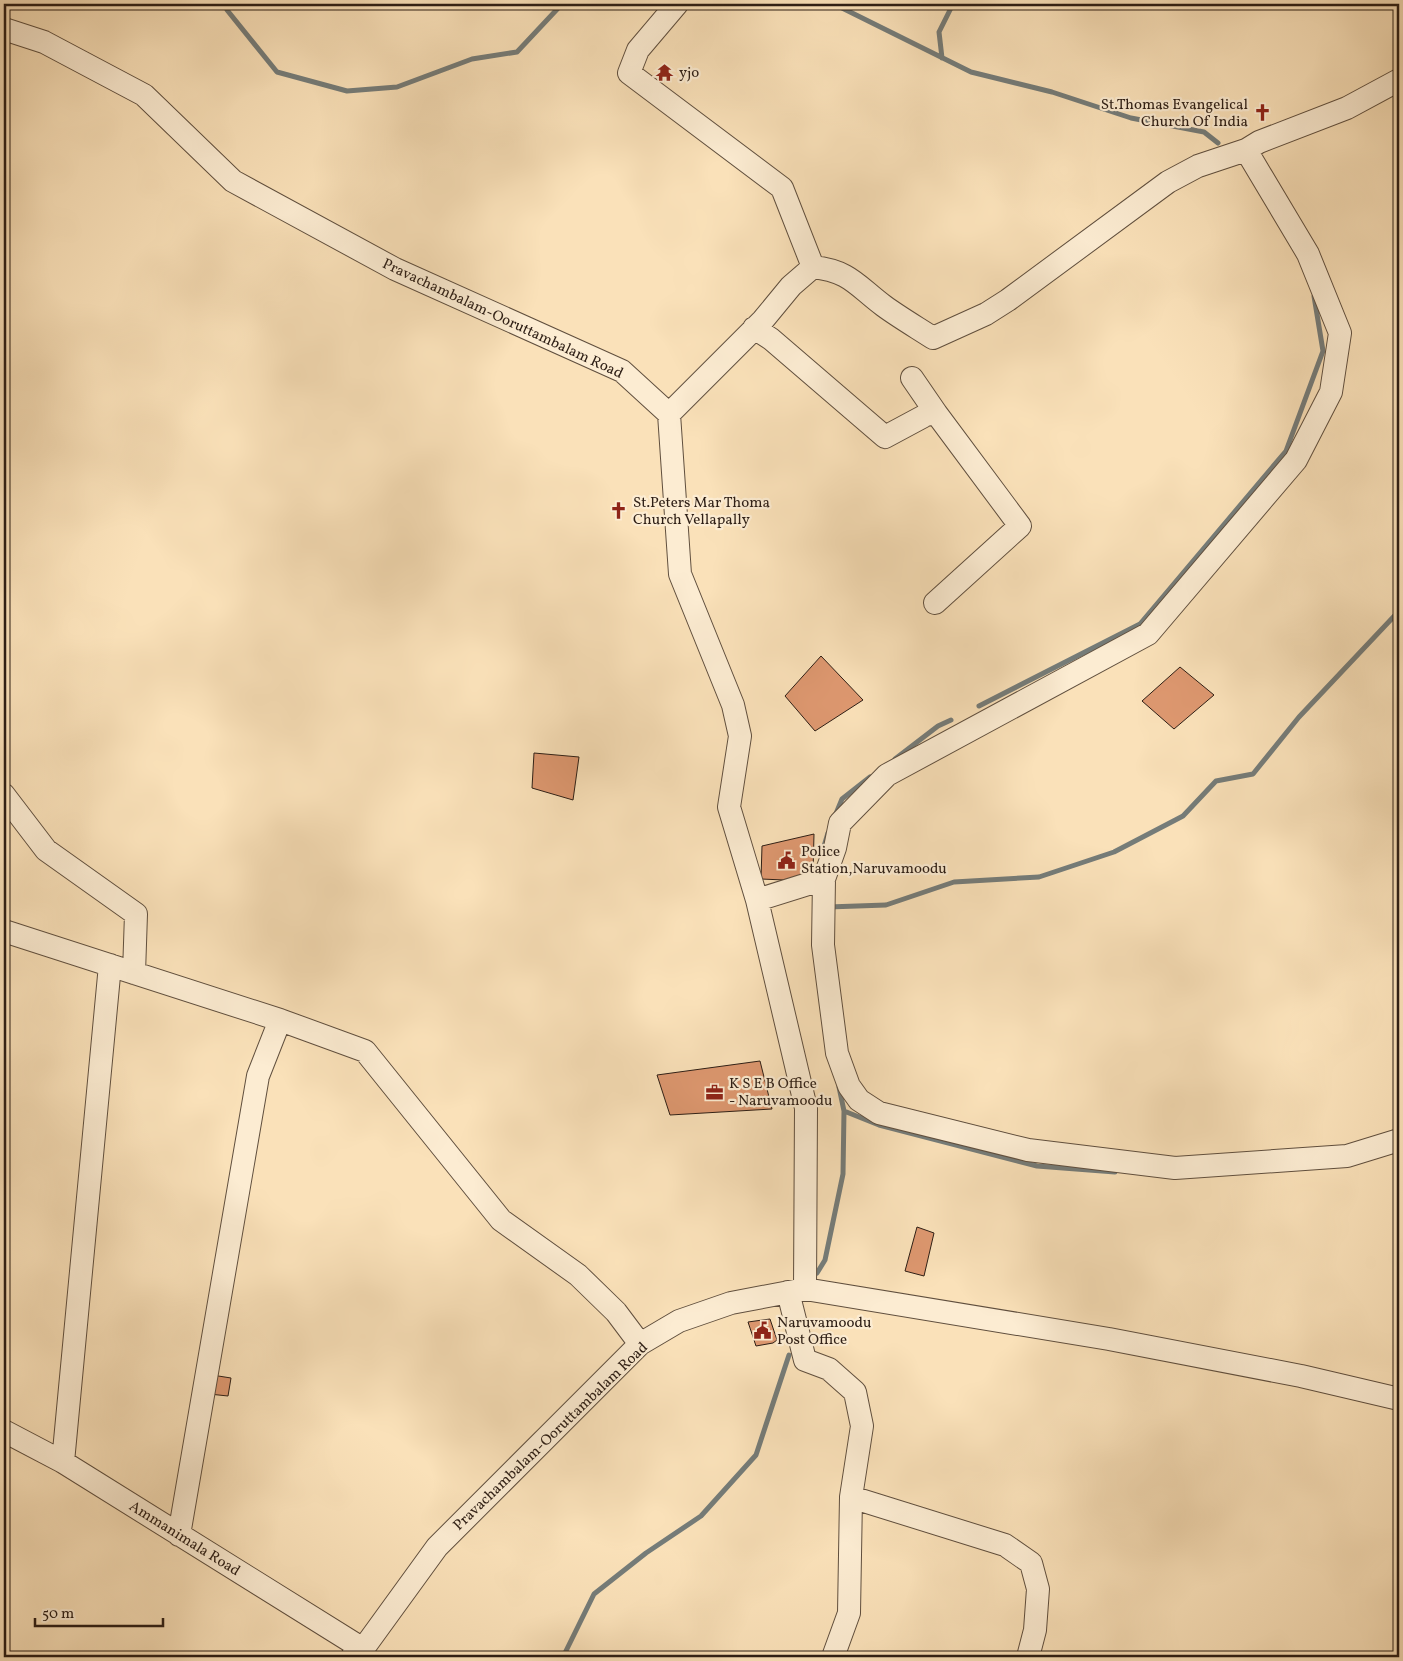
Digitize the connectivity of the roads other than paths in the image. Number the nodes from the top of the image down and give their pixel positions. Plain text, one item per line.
1 (677, 4) edge
2 (4, 29) edge
3 (1399, 80) edge
4 (1246, 150) junction
5 (813, 267) junction
6 (754, 328) junction
7 (912, 378) dead end
8 (936, 412) junction
9 (668, 414) junction
10 (935, 603) dead end
11 (4, 795) edge
12 (824, 887) junction
13 (756, 900) junction
14 (4, 931) edge
15 (110, 965) junction
16 (134, 973) junction
17 (280, 1020) junction
18 (1399, 1140) edge
19 (796, 1290) junction
20 (640, 1344) junction
21 (1399, 1399) edge
22 (4, 1431) edge
23 (63, 1462) junction
24 (851, 1497) junction
25 (180, 1534) junction
26 (358, 1653) edge
27 (833, 1657) edge
28 (1028, 1657) edge

1 - 5 street
2 - 9 street, Pravachambalam-Ooruttambalam Road
3 - 4 street
4 - 5 street
4 - 12 street
5 - 6 street
6 - 8 street
6 - 9 street
7 - 8 street
8 - 10 street
9 - 13 street
11 - 16 street
12 - 13 street
12 - 18 street
13 - 19 street
14 - 15 street
15 - 16 street
15 - 23 street
16 - 17 street
17 - 20 street
17 - 25 street
19 - 20 street, Pravachambalam-Ooruttambalam Road
19 - 21 street
19 - 24 street
20 - 26 street, Pravachambalam-Ooruttambalam Road
22 - 23 street, Ammanimala Road
23 - 25 street, Ammanimala Road
24 - 27 street
24 - 28 street
25 - 26 street, Ammanimala Road

